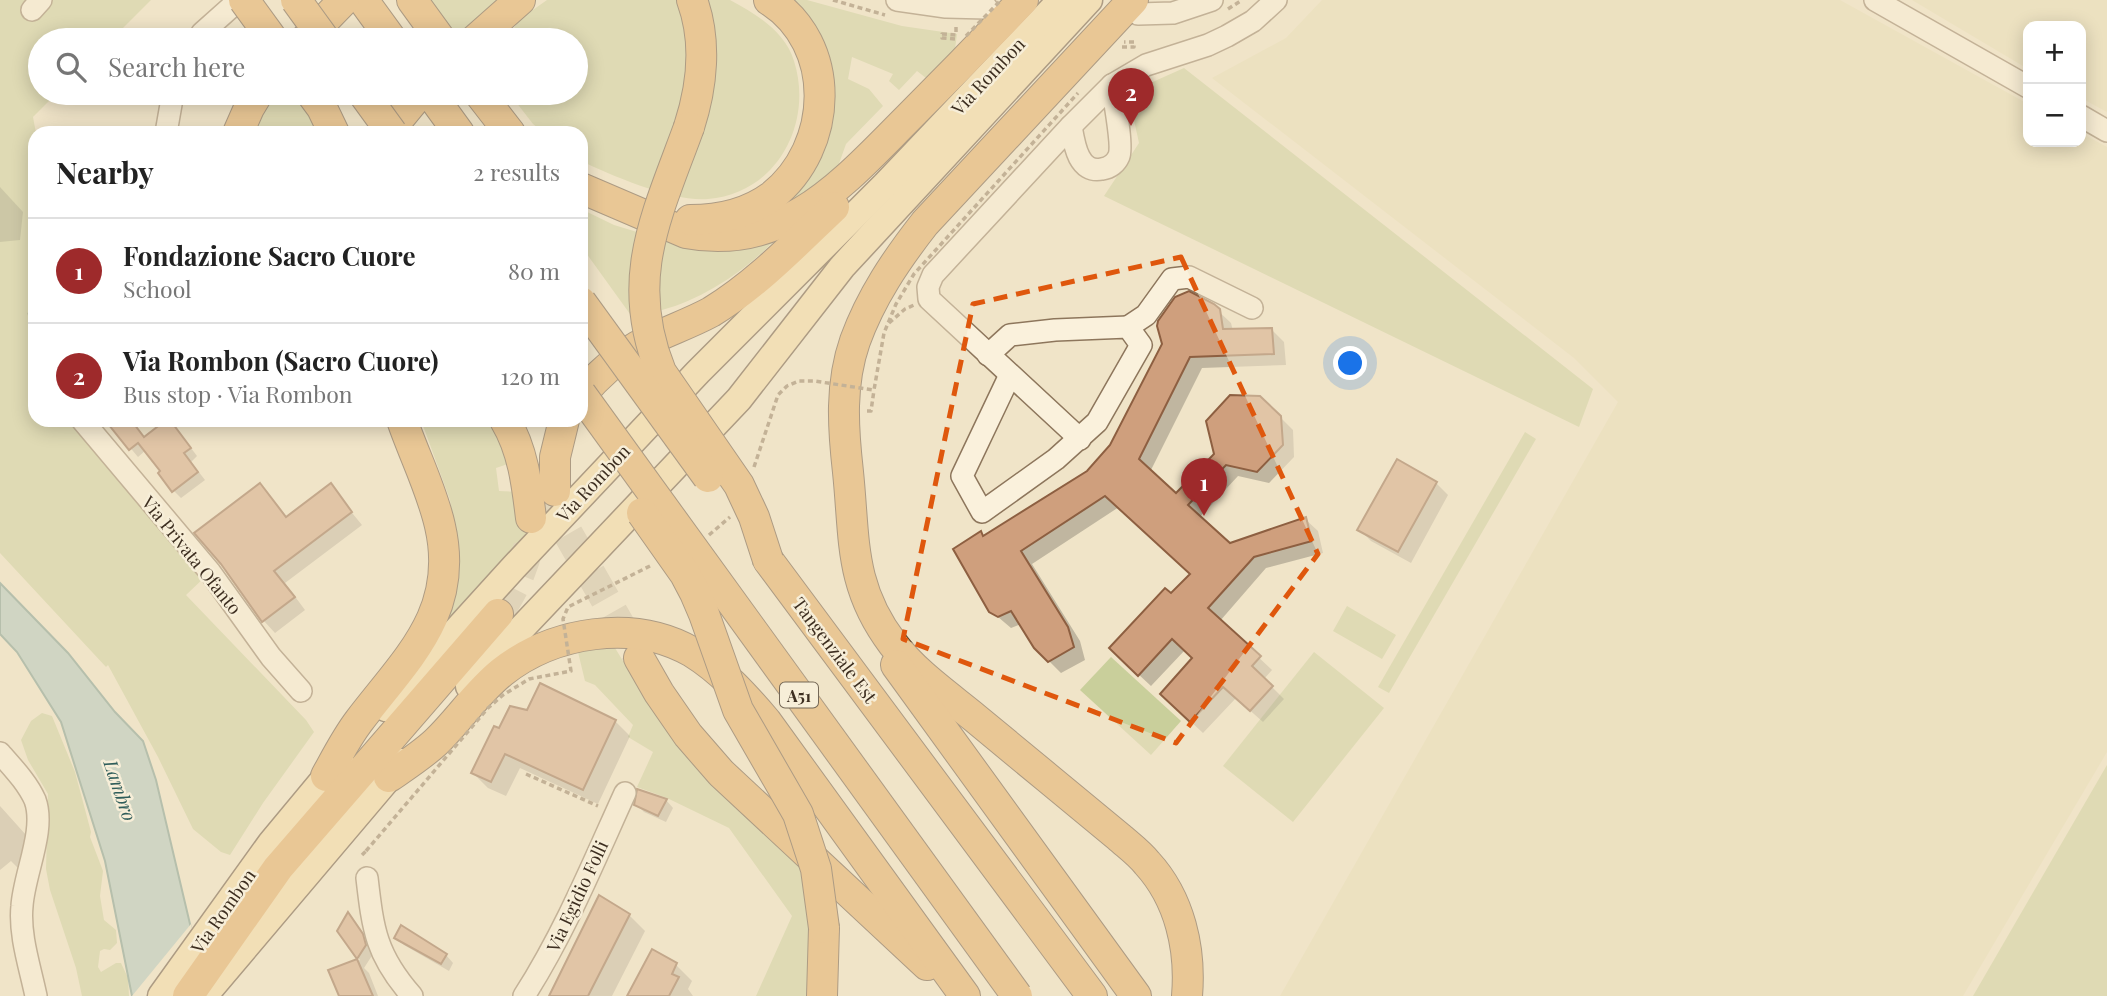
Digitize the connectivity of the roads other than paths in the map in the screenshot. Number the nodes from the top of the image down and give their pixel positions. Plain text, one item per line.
1 (242, 0) edge
2 (296, 0) edge
3 (344, 0) edge
4 (363, 0) edge
5 (412, 0) edge
6 (520, 0) edge
7 (692, 0) edge
8 (769, 0) edge
9 (897, 0) edge
10 (1023, 0) edge
11 (1061, 0) edge
12 (1089, 0) edge
13 (1212, 0) edge
14 (1276, 0) edge
15 (1875, 0) edge
16 (994, 4) edge
17 (1131, 5) edge
18 (208, 28) edge
19 (264, 28) edge
20 (316, 28) edge
21 (317, 28) edge
22 (383, 28) edge
23 (432, 28) edge
24 (488, 28) edge
25 (962, 47) junction
26 (2024, 84) edge
27 (1112, 85) junction
28 (171, 105) edge
29 (250, 105) edge
30 (371, 105) edge
31 (411, 105) edge
32 (439, 105) edge
33 (488, 105) edge
34 (2086, 119) edge
35 (167, 126) edge
36 (241, 126) edge
37 (384, 126) edge
38 (394, 126) edge
39 (454, 126) edge
40 (505, 126) edge
41 (1071, 126) junction
42 (2107, 131) edge
43 (588, 191) edge
44 (649, 218) junction
45 (1252, 308) dead end
46 (588, 312) edge
47 (1128, 327) junction
48 (988, 355) junction
49 (1010, 375) junction
50 (588, 386) edge
51 (588, 405) edge
52 (88, 427) edge
53 (400, 427) edge
54 (405, 427) edge
55 (508, 427) edge
56 (562, 427) edge
57 (583, 427) edge
58 (844, 434) junction
59 (1080, 439) junction
60 (414, 453) junction
61 (555, 491) tunnel mouth
62 (531, 518) tunnel mouth
63 (768, 560) junction
64 (498, 614) tunnel mouth
65 (639, 658) tunnel mouth
66 (301, 691) dead end
67 (0, 752) edge
68 (326, 776) junction
69 (389, 777) junction
70 (625, 793) dead end
71 (367, 878) dead end
72 (199, 982) edge
73 (40, 993) edge
74 (161, 996) edge
75 (412, 996) edge
76 (524, 996) edge
77 (822, 996) edge
78 (962, 996) edge
79 (1017, 996) edge
80 (1092, 996) edge
81 (1136, 996) edge
82 (1188, 996) edge

1 - 18 street
1 - 19 highway, bridge
2 - 20 highway, bridge
3 - 21 highway
4 - 22 highway
5 - 23 highway
6 - 24 highway
7 - 63 highway, bridge
8 - 44 highway
9 - 16 street
10 - 25 highway
11 - 68 main road, Via Rombon
12 - 69 main road, Via Rombon
13 - 17 street
14 - 27 street
15 - 26 street
17 - 58 highway
25 - 44 highway
25 - 50 highway
27 - 41 street
27 - 41 street
28 - 35 street
29 - 36 highway
30 - 37 highway, bridge
31 - 38 highway
32 - 39 highway
33 - 40 highway
34 - 42 street
41 - 48 street
43 - 44 highway
45 - 47 street
46 - 63 highway, Tangenziale Est, bridge
47 - 48 street
47 - 59 street
48 - 49 street
49 - 59 street
49 - 59 street
51 - 79 highway, A51, bridge
52 - 66 street, Via Privata Ofanto
53 - 60 highway
54 - 60 highway
55 - 62 highway
56 - 61 highway
57 - 77 highway, bridge
58 - 81 highway
58 - 82 highway
60 - 68 highway
63 - 80 highway, Tangenziale Est
64 - 72 highway
65 - 78 highway
67 - 73 street
68 - 72 main road, Via Rombon
69 - 72 main road, Via Rombon
69 - 78 highway
70 - 76 street, Via Egidio Folli
71 - 75 street
72 - 74 main road, Via Rombon

